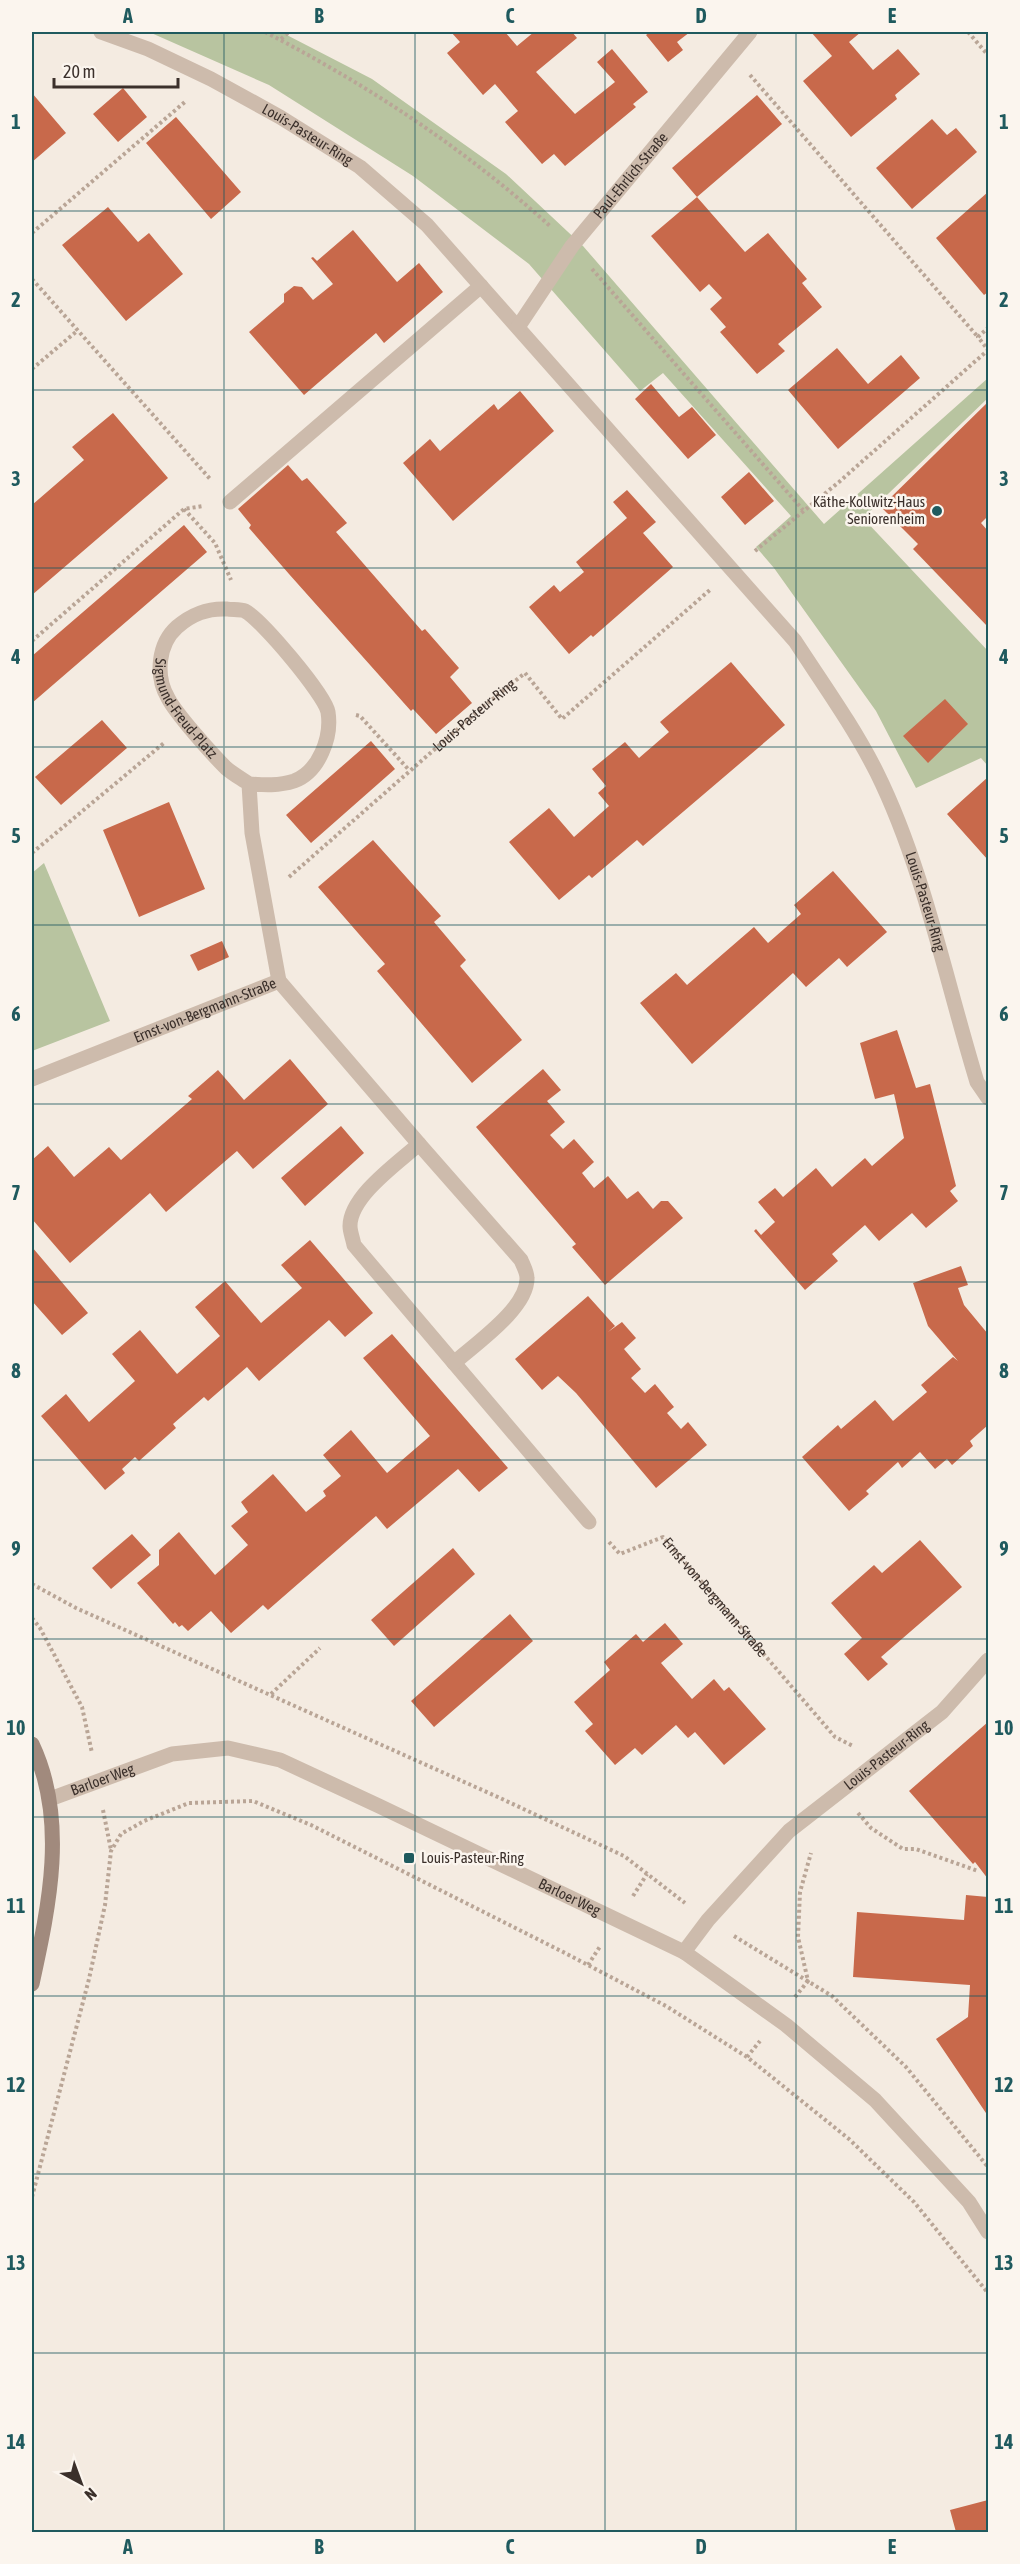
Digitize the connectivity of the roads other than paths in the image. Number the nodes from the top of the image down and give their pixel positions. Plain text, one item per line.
1 (101, 32) edge
2 (750, 32) edge
3 (481, 286) junction
4 (518, 327) junction
5 (230, 502) road end
6 (249, 784) junction
7 (279, 981) junction
8 (32, 1079) edge
9 (988, 1098) edge
10 (419, 1144) junction
11 (454, 1363) junction
12 (589, 1522) road end
13 (988, 1660) edge
14 (32, 1744) edge
15 (50, 1799) junction
16 (684, 1952) junction
17 (32, 1984) edge
18 (988, 2232) edge

1 - 3 street, Louis-Pasteur-Ring
2 - 4 street, Paul-Ehrlich-Straße
3 - 4 street, Louis-Pasteur-Ring
3 - 5 street
4 - 9 street, Louis-Pasteur-Ring
6 - 6 street, Sigmund-Freud-Platz
6 - 7 street
7 - 8 street, Ernst-von-Bergmann-Straße
7 - 10 street, Ernst-von-Bergmann-Straße
10 - 11 street
10 - 11 street, Ernst-von-Bergmann-Straße
11 - 12 street
13 - 16 street, Louis-Pasteur-Ring
14 - 15 street, Barloer Weg
15 - 16 street, Barloer Weg
15 - 17 street
16 - 18 street, Barloer Weg

